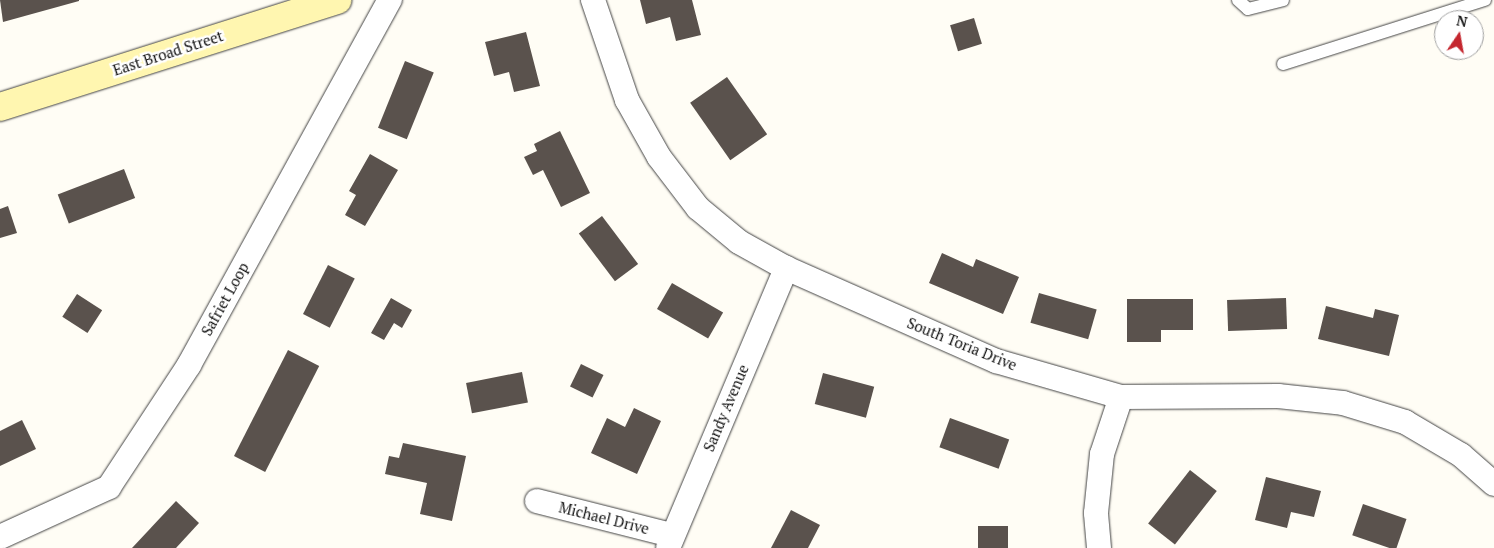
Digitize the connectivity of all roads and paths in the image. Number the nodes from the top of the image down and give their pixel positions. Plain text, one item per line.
1 (337, 0) edge
2 (390, 0) edge
3 (593, 0) edge
4 (1238, 0) edge
5 (1283, 0) edge
6 (1485, 0) edge
7 (278, 9) edge
8 (1283, 64) dead end
9 (0, 107) edge
10 (786, 268) junction
11 (1121, 397) junction
12 (1494, 484) edge
13 (537, 501) dead end
14 (0, 537) edge
15 (670, 541) edge
16 (1098, 548) edge

1 - 7 main road, East Broad Street
2 - 14 street, Safriet Loop
3 - 10 street, South Toria Drive
4 - 5 lane
6 - 8 lane
7 - 9 main road, East Broad Street
10 - 11 street, South Toria Drive
10 - 15 street, Sandy Avenue
11 - 12 street, South Toria Drive
11 - 16 street
13 - 15 street, Michael Drive

